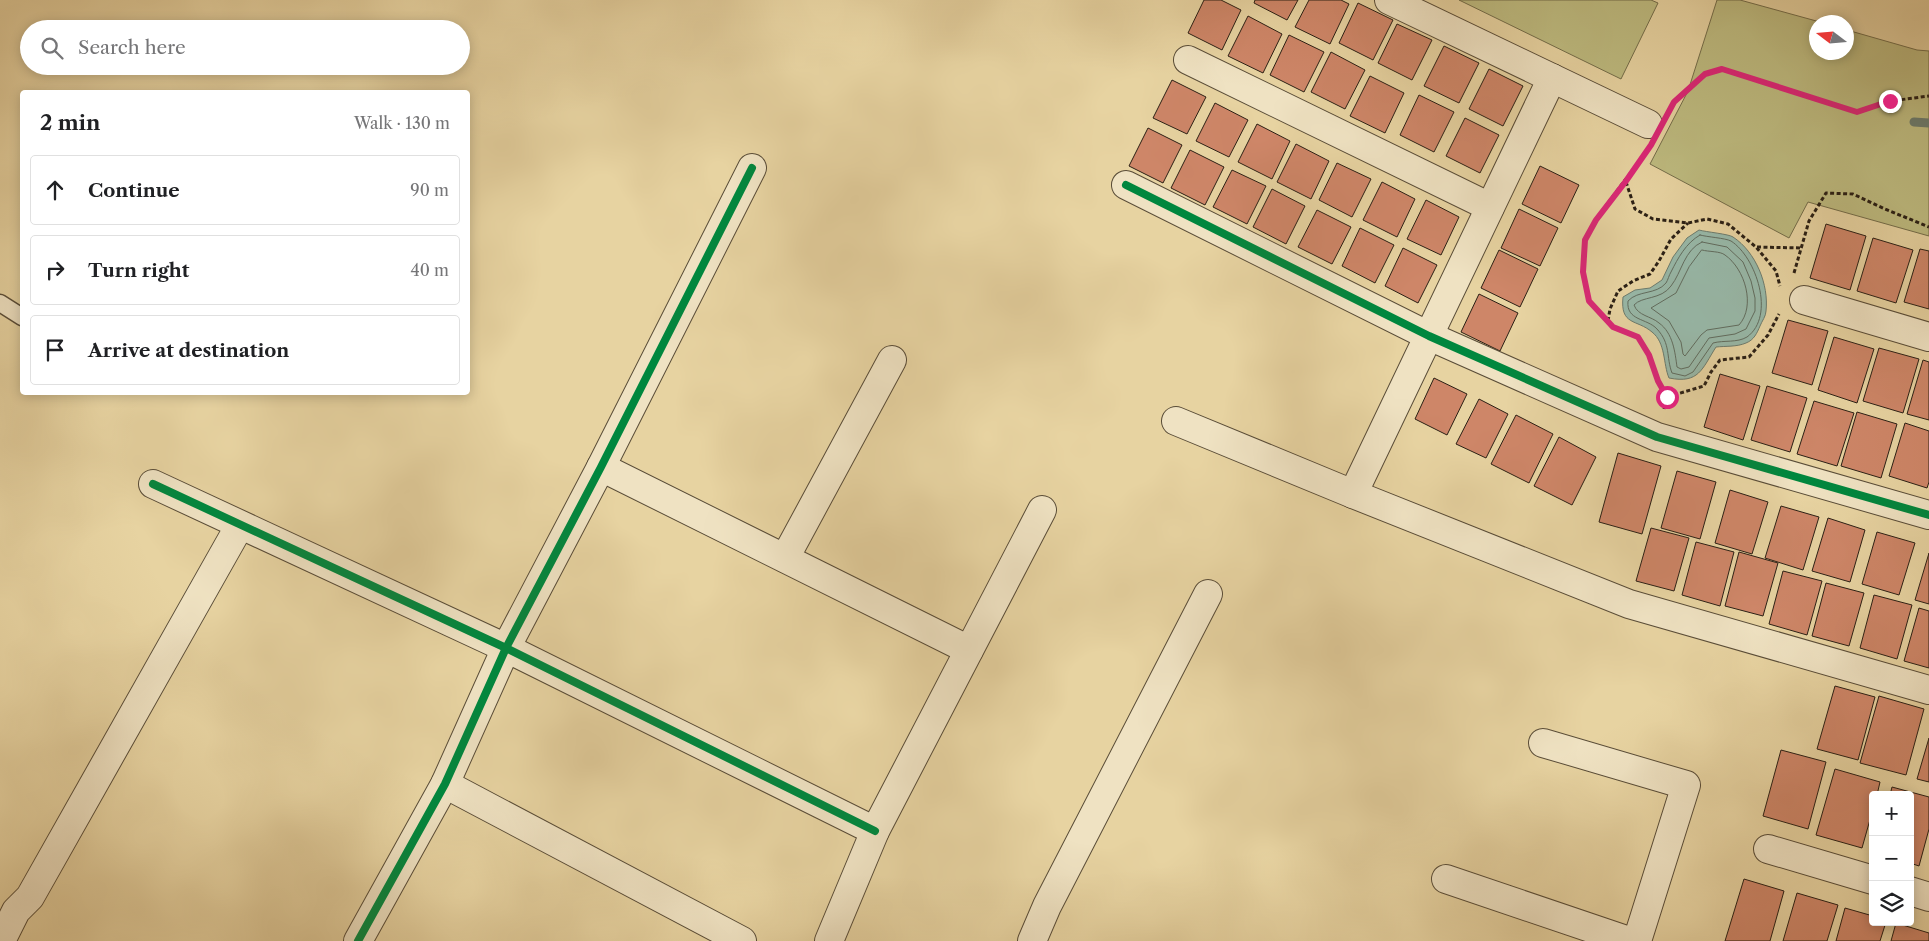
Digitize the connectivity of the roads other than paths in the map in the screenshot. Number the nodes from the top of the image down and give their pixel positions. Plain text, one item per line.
1 (1388, 0) edge
2 (1188, 60) dead end
3 (1552, 78) junction
4 (1656, 126) road end
5 (752, 168) dead end
6 (1126, 185) dead end
7 (1490, 207) junction
8 (1793, 297) road end
9 (0, 303) edge
10 (20, 316) edge
11 (1429, 336) junction
12 (1929, 337) edge
13 (892, 360) dead end
14 (1176, 421) dead end
15 (601, 467) junction
16 (153, 484) dead end
17 (1353, 494) junction
18 (1042, 510) dead end
19 (1929, 515) edge
20 (240, 525) junction
21 (785, 558) junction
22 (1208, 594) dead end
23 (506, 648) junction
24 (969, 650) junction
25 (1929, 690) edge
26 (1544, 743) dead end
27 (445, 784) junction
28 (875, 831) junction
29 (1768, 849) dead end
30 (1446, 879) dead end
31 (1869, 879) edge
32 (1914, 892) edge
33 (1929, 897) edge
34 (1, 941) edge
35 (358, 941) edge
36 (742, 941) edge
37 (829, 941) edge
38 (1032, 941) edge
39 (1629, 941) edge
40 (1637, 941) edge

1 - 3 street
2 - 7 street
3 - 4 street
3 - 7 street
5 - 15 street
6 - 11 street
7 - 11 street
8 - 12 street
9 - 10 lane
11 - 17 street
11 - 19 street
13 - 21 street
14 - 17 street
15 - 21 street
15 - 23 street
16 - 20 street
17 - 25 street
18 - 24 street
20 - 23 street
20 - 34 street
21 - 24 street
22 - 38 street
23 - 27 street
23 - 28 street
24 - 28 street
26 - 40 street
27 - 35 street
27 - 36 street
28 - 37 street
29 - 31 street
30 - 39 street
32 - 33 street

